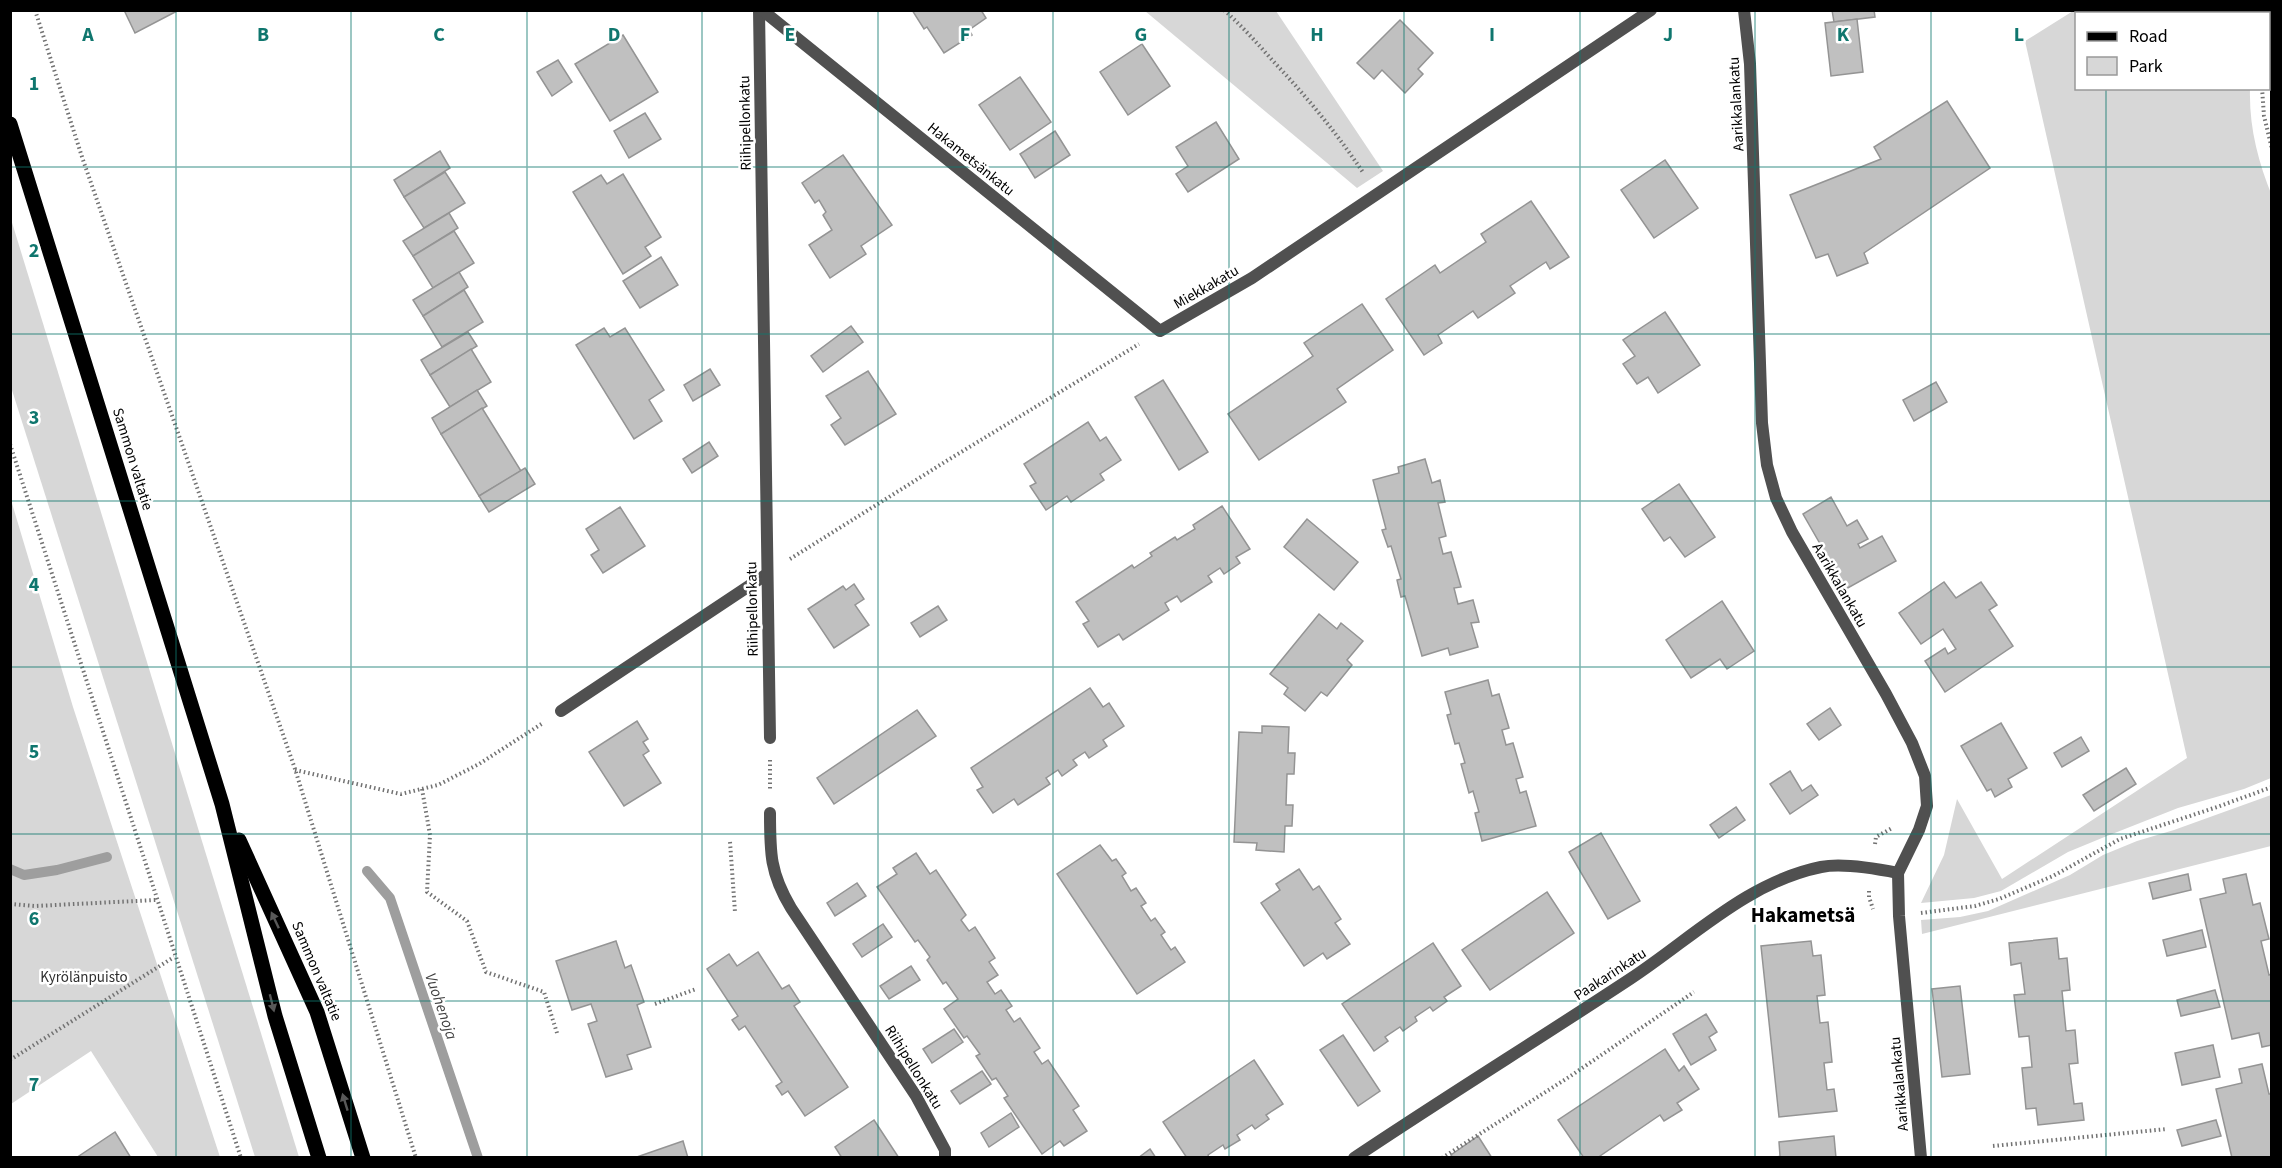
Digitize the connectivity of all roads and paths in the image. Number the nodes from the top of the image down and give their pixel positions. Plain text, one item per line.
1 (35, 10) edge
2 (760, 10) edge
3 (1224, 10) edge
4 (1651, 10) edge
5 (1744, 10) edge
6 (2262, 90) edge
7 (10, 124) edge
8 (2271, 149) edge
9 (1376, 193) junction
10 (1160, 331) junction
11 (10, 444) edge
12 (767, 574) junction
13 (561, 711) joint
14 (770, 738) joint
15 (295, 770) junction
16 (2271, 786) edge
17 (422, 789) junction
18 (222, 804) junction
19 (771, 813) joint
20 (730, 842) dead end
21 (1898, 873) junction
22 (156, 900) junction
23 (10, 904) edge
24 (735, 912) dead end
25 (1899, 916) junction
26 (174, 957) junction
27 (696, 989) dead end
28 (1694, 993) dead end
29 (655, 1005) dead end
30 (557, 1033) dead end
31 (10, 1060) edge
32 (2167, 1128) dead end
33 (1993, 1146) dead end
34 (241, 1158) edge
35 (319, 1158) edge
36 (363, 1158) edge
37 (416, 1158) edge
38 (945, 1158) edge
39 (1354, 1158) edge
40 (1442, 1158) edge
41 (1921, 1158) edge

1 - 15 path
2 - 10 street, Hakametsänkatu
2 - 12 street, Riihipellonkatu
3 - 9 path
4 - 9 street, Miekkakatu
5 - 21 street, Aarikkalankatu
6 - 8 path
7 - 18 main road, Sammon valtatie
9 - 10 street, Miekkakatu
10 - 12 path
11 - 22 path
12 - 13 street
12 - 14 street, Riihipellonkatu
13 - 17 path
14 - 19 path
15 - 17 path
15 - 37 path
16 - 25 path
17 - 30 path
18 -> 35 main road, Sammon valtatie
36 -> 18 main road, Sammon valtatie
19 - 38 street, Riihipellonkatu
20 - 24 path
21 - 25 street, Aarikkalankatu
21 - 39 street, Paakarinkatu
22 - 23 path
22 - 26 path
25 - 41 street, Aarikkalankatu
26 - 31 path
26 - 34 path
27 - 29 path
28 - 40 path
32 - 33 path

